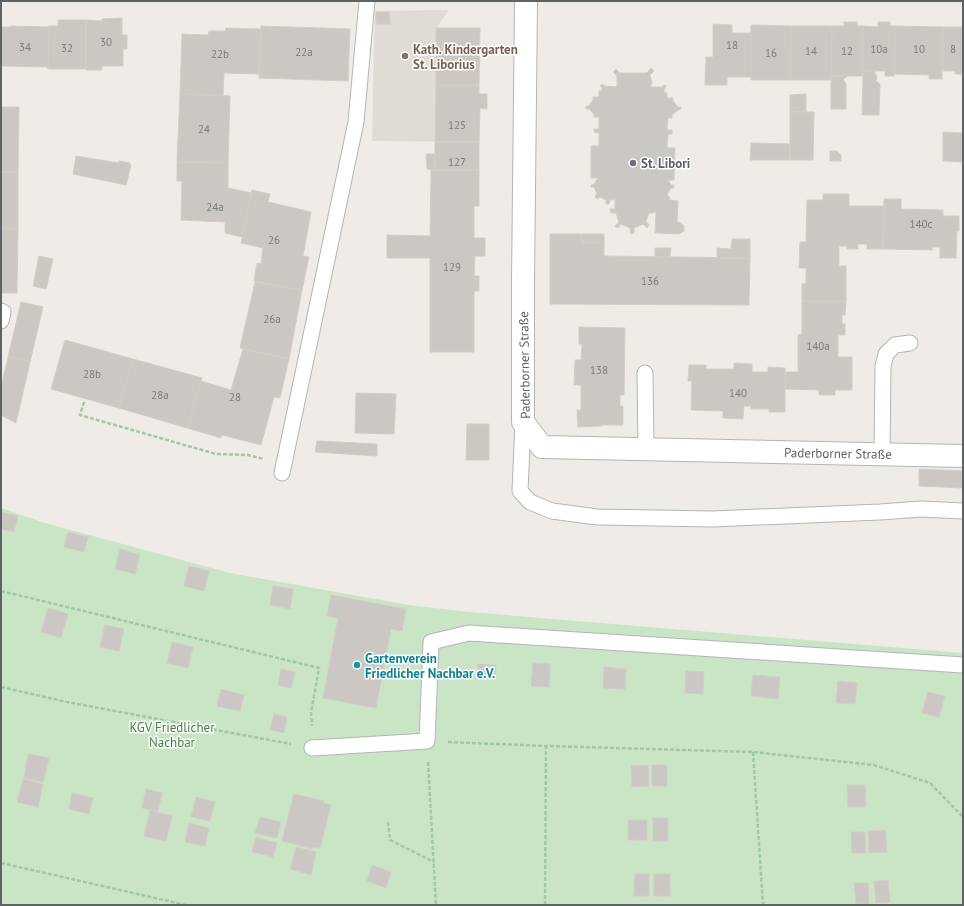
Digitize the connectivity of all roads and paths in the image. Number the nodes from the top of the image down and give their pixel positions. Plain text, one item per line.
1 (367, 1) edge
2 (526, 1) edge
3 (1, 311) edge
4 (1, 321) edge
5 (910, 343) dead end
6 (645, 373) dead end
7 (84, 402) dead end
8 (523, 422) junction
9 (646, 449) junction
10 (882, 454) junction
11 (963, 456) edge
12 (283, 469) joint
13 (963, 511) edge
14 (1, 591) edge
15 (963, 665) edge
16 (1, 687) edge
17 (427, 741) junction
18 (546, 746) junction
19 (312, 748) junction
20 (753, 752) junction
21 (963, 817) edge
22 (388, 822) dead end
23 (1, 862) edge
24 (434, 862) junction
25 (186, 905) edge
26 (436, 905) edge
27 (545, 905) edge
28 (763, 905) edge

1 - 12 lane
2 - 8 street, Paderborner Straße
3 - 4 lane
5 - 10 lane
6 - 9 lane
7 - 12 path
8 - 9 street, Paderborner Straße
8 - 13 lane
9 - 10 street, Paderborner Straße
10 - 11 street, Paderborner Straße
14 - 19 path
15 - 17 lane
16 - 19 path
17 - 18 path
17 - 19 lane
17 - 24 path
18 - 20 path
18 - 27 path
20 - 21 path
20 - 28 path
22 - 24 path
23 - 25 path
24 - 26 path

